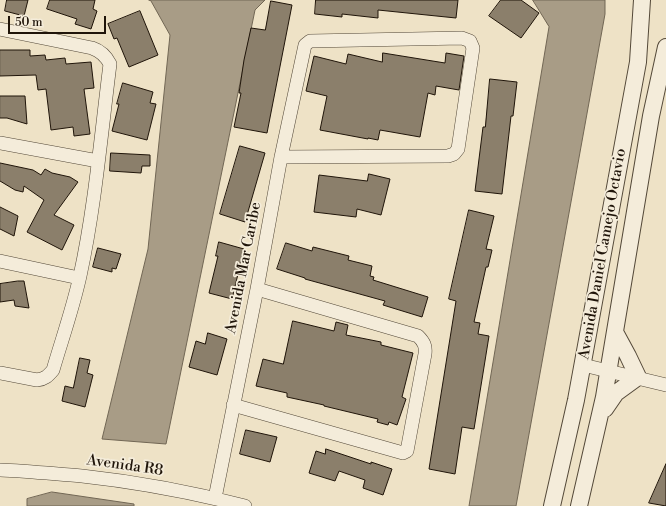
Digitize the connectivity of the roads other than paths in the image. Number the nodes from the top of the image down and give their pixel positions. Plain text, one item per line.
1 (642, 0) edge
2 (0, 29) edge
3 (666, 47) edge
4 (0, 143) edge
5 (281, 157) junction
6 (98, 161) junction
7 (0, 260) edge
8 (79, 278) junction
9 (257, 289) junction
10 (615, 332) junction
11 (583, 365) junction
12 (608, 371) junction
13 (0, 373) edge
14 (638, 377) junction
15 (666, 385) edge
16 (233, 405) junction
17 (600, 420) junction
18 (0, 470) edge
19 (215, 498) junction
20 (245, 506) edge
21 (552, 506) edge
22 (579, 506) edge

1 - 11 street, Avenida Daniel Camejo Octavio
2 - 6 street
3 - 10 street, Avenida Daniel Camejo Octavio
4 - 6 street
5 - 5 street, Avenida Mar Caribe
5 - 9 street, Avenida Mar Caribe
6 - 8 street
7 - 8 street
8 - 13 street
9 - 16 street, Avenida Mar Caribe
9 - 16 street
10 - 12 street, Avenida Daniel Camejo Octavio
10 - 14 street
11 - 12 street
11 - 21 street, Avenida Daniel Camejo Octavio
12 - 14 street
12 - 17 street, Avenida Daniel Camejo Octavio
14 - 15 street
14 - 17 street
16 - 19 street, Avenida Mar Caribe
17 - 22 street, Avenida Daniel Camejo Octavio
18 - 19 street, Avenida R8
19 - 20 street, Avenida R8

